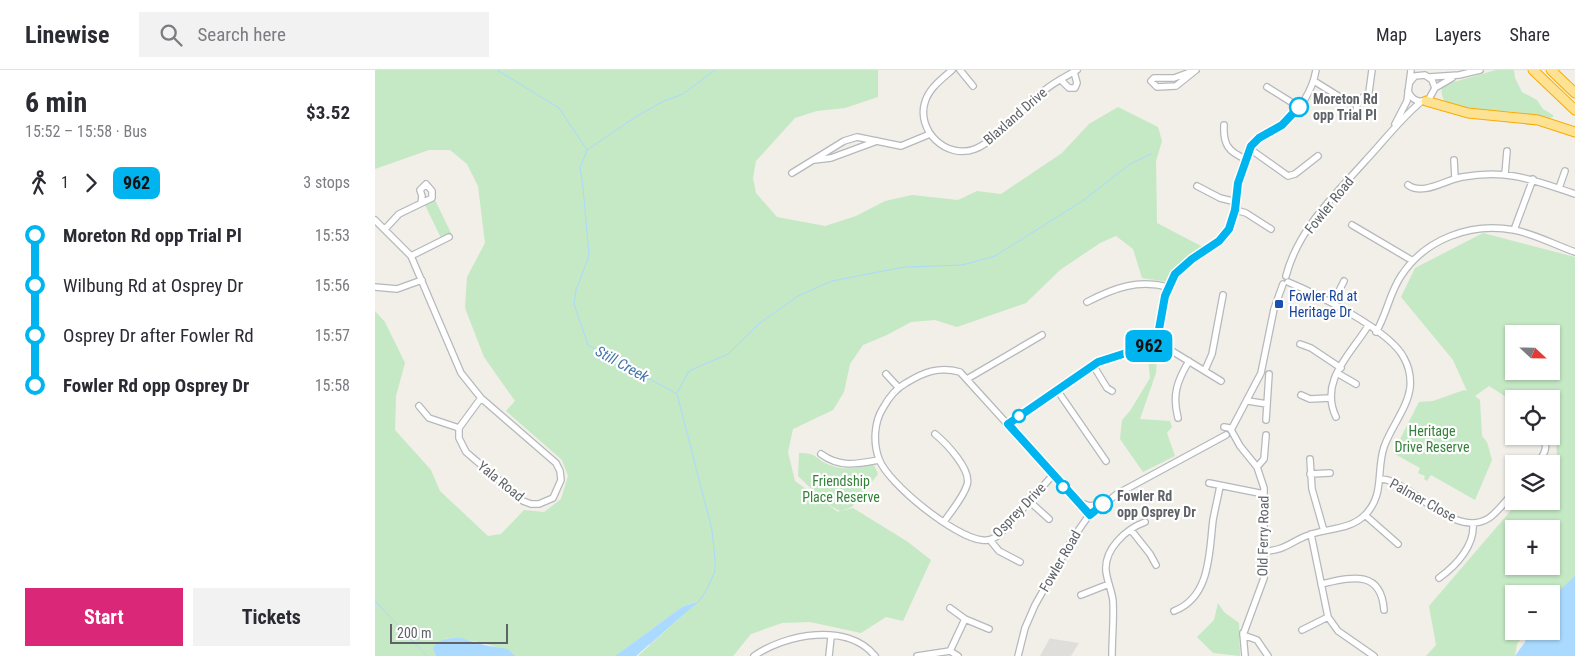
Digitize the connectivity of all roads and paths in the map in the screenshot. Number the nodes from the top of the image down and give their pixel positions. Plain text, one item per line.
1 (952, 70) edge
2 (960, 70) edge
3 (1196, 70) edge
4 (1316, 70) edge
5 (1372, 70) edge
6 (1411, 70) edge
7 (1423, 70) edge
8 (1480, 70) edge
9 (1533, 70) edge
10 (1539, 70) edge
11 (1551, 70) edge
12 (1559, 70) edge
13 (1076, 71) edge
14 (1459, 75) junction
15 (1428, 77) junction
16 (1061, 80) junction
17 (1314, 81) junction
18 (1409, 84) junction
19 (973, 86) dead end
20 (1267, 87) dead end
21 (1435, 88) junction
22 (1408, 91) junction
23 (1572, 91) edge
24 (1424, 101) junction
25 (1357, 102) junction
26 (1575, 104) edge
27 (1299, 107) junction
28 (1575, 110) edge
29 (1356, 115) dead end
30 (1224, 125) dead end
31 (1575, 132) edge
32 (930, 134) junction
33 (877, 141) junction
34 (1383, 141) junction
35 (1250, 149) junction
36 (1507, 151) dead end
37 (1318, 156) dead end
38 (1246, 159) junction
39 (1454, 160) dead end
40 (810, 161) junction
41 (1565, 171) dead end
42 (792, 173) dead end
43 (1505, 174) junction
44 (1455, 178) junction
45 (1533, 179) junction
46 (1408, 185) dead end
47 (1197, 186) dead end
48 (1559, 188) junction
49 (1575, 194) edge
50 (1236, 202) junction
51 (421, 203) dead end
52 (1235, 210) junction
53 (375, 220) edge
54 (1352, 225) dead end
55 (1271, 228) dead end
56 (385, 229) junction
57 (1514, 230) junction
58 (449, 237) dead end
59 (1575, 252) edge
60 (411, 256) junction
61 (1413, 262) junction
62 (422, 280) junction
63 (1344, 280) dead end
64 (1286, 281) junction
65 (1168, 287) junction
66 (375, 288) edge
67 (1223, 295) dead end
68 (1087, 302) dead end
69 (1333, 303) junction
70 (1367, 326) junction
71 (1376, 332) junction
72 (1042, 334) dead end
73 (1300, 344) dead end
74 (1156, 346) junction
75 (1189, 361) junction
76 (1093, 364) junction
77 (1205, 370) junction
78 (1339, 370) junction
79 (885, 374) dead end
80 (1269, 374) dead end
81 (967, 379) junction
82 (1221, 382) dead end
83 (1356, 384) dead end
84 (898, 387) junction
85 (1057, 390) junction
86 (1112, 391) dead end
87 (1301, 395) dead end
88 (481, 398) junction
89 (1330, 398) junction
90 (1248, 401) junction
91 (1267, 404) junction
92 (419, 406) dead end
93 (1241, 411) junction
94 (1336, 417) dead end
95 (1178, 418) dead end
96 (1266, 420) dead end
97 (1008, 424) junction
98 (459, 428) junction
99 (1224, 428) junction
100 (1229, 433) junction
101 (935, 434) dead end
102 (1266, 435) dead end
103 (1209, 444) junction
104 (821, 454) dead end
105 (1310, 458) dead end
106 (879, 460) junction
107 (1106, 461) dead end
108 (1257, 467) junction
109 (1330, 473) dead end
110 (1311, 474) junction
111 (1053, 475) junction
112 (1380, 479) junction
113 (1209, 483) dead end
114 (1221, 486) junction
115 (1264, 494) junction
116 (1075, 499) junction
117 (1029, 501) junction
118 (1505, 501) edge
119 (1103, 504) junction
120 (1365, 515) junction
121 (1088, 517) junction
122 (1049, 519) dead end
123 (944, 522) junction
124 (1145, 522) dead end
125 (1473, 523) junction
126 (1131, 530) junction
127 (1324, 530) junction
128 (1311, 534) junction
129 (990, 540) junction
130 (1398, 544) dead end
131 (1264, 551) junction
132 (1021, 562) dead end
133 (1156, 565) dead end
134 (1439, 578) dead end
135 (1109, 584) junction
136 (1321, 584) junction
137 (1081, 595) dead end
138 (950, 608) dead end
139 (1384, 610) dead end
140 (1174, 611) dead end
141 (1328, 617) junction
142 (965, 619) junction
143 (989, 629) dead end
144 (1302, 630) dead end
145 (1243, 635) junction
146 (831, 637) junction
147 (950, 651) junction
148 (754, 656) edge
149 (829, 656) edge
150 (875, 656) edge
151 (917, 656) edge
152 (958, 656) edge
153 (1018, 656) edge
154 (1111, 656) edge
155 (1245, 656) edge
156 (1268, 656) edge
157 (1374, 656) edge

1 - 32 street
2 - 19 street
3 - 3 street
4 - 17 street
5 - 25 street
6 - 18 street
7 - 15 street
8 - 14 street
9 - 28 highway
10 - 26 highway
11 - 23 highway
12 - 23 highway
13 - 16 street, Blaxland Drive
13 - 16 street, Blaxland Drive
14 - 15 street
14 - 21 street
15 - 18 street
15 - 21 street
16 - 32 street, Blaxland Drive
17 - 25 street
17 - 27 street
18 - 22 street
20 - 27 street
21 - 24 street
22 - 24 street
22 - 34 street, Fowler Road
24 - 31 highway
24 - 34 street, Fowler Road
25 - 29 street
27 - 35 street
30 - 38 street
32 - 33 street
33 - 40 street
33 - 40 street
34 - 64 street, Fowler Road
35 - 37 street
35 - 38 street
36 - 43 street
38 - 50 street
39 - 44 street
40 - 42 street
41 - 48 street
43 - 44 street
43 - 45 street
44 - 46 street
45 - 48 street
45 - 57 street
47 - 50 street
48 - 49 street
50 - 52 street
51 - 56 street
52 - 55 street
52 - 65 street
53 - 56 street, Yala Road
54 - 61 street
56 - 60 street, Yala Road
57 - 59 street
57 - 61 street
58 - 60 street
60 - 62 street, Yala Road
61 - 71 street
62 - 66 street
62 - 88 street, Yala Road
63 - 69 street
64 - 69 street
64 - 90 street, Fowler Road
65 - 68 street
65 - 74 street
67 - 77 street
69 - 70 street
70 - 71 street
70 - 78 street
71 - 112 street
72 - 81 street
73 - 78 street
74 - 75 street
74 - 76 street
75 - 77 street
75 - 95 street
76 - 85 street
76 - 86 street
77 - 82 street
78 - 83 street
78 - 89 street
79 - 84 street
80 - 91 street
81 - 84 street, Osprey Drive
81 - 97 street, Osprey Drive
84 - 106 street, Osprey Drive
85 - 97 street
85 - 107 street
87 - 89 street
88 - 98 street
88 - 98 street, Yala Road
89 - 94 street
90 - 91 street
90 - 93 street, Fowler Road
91 - 96 street
92 - 98 street
93 - 99 street, Fowler Road
93 - 100 street, Fowler Road
97 - 111 street, Osprey Drive
99 - 100 street, Old Ferry Road
99 - 103 street, Fowler Road
100 - 103 street, Fowler Road
100 - 108 street, Old Ferry Road
101 - 123 street
102 - 108 street
103 - 119 street, Fowler Road
104 - 106 street
105 - 110 street
106 - 123 street, Osprey Drive
108 - 115 street, Old Ferry Road
109 - 110 street
110 - 127 street
111 - 116 street, Osprey Drive
111 - 117 street, Osprey Drive
112 - 120 street
112 - 125 street, Palmer Close
113 - 114 street
114 - 115 street
114 - 140 street
115 - 131 street, Old Ferry Road
116 - 119 street
116 - 121 street, Osprey Drive
117 - 122 street
117 - 129 street, Osprey Drive
118 - 125 street, Palmer Close
119 - 121 street, Fowler Road
120 - 127 street
120 - 130 street
121 - 153 street, Fowler Road
123 - 129 street, Osprey Drive
124 - 126 street
125 - 134 street
126 - 133 street
126 - 135 street
127 - 128 street
128 - 131 street
128 - 136 street
129 - 132 street
131 - 145 street, Old Ferry Road
135 - 137 street
135 - 154 street
136 - 139 street
136 - 141 street
138 - 142 street
141 - 144 street
141 - 157 street
142 - 143 street
142 - 147 street
145 - 155 street, Old Ferry Road
145 - 156 street
146 - 148 street
146 - 149 street
146 - 150 street
147 - 151 street
147 - 152 street

